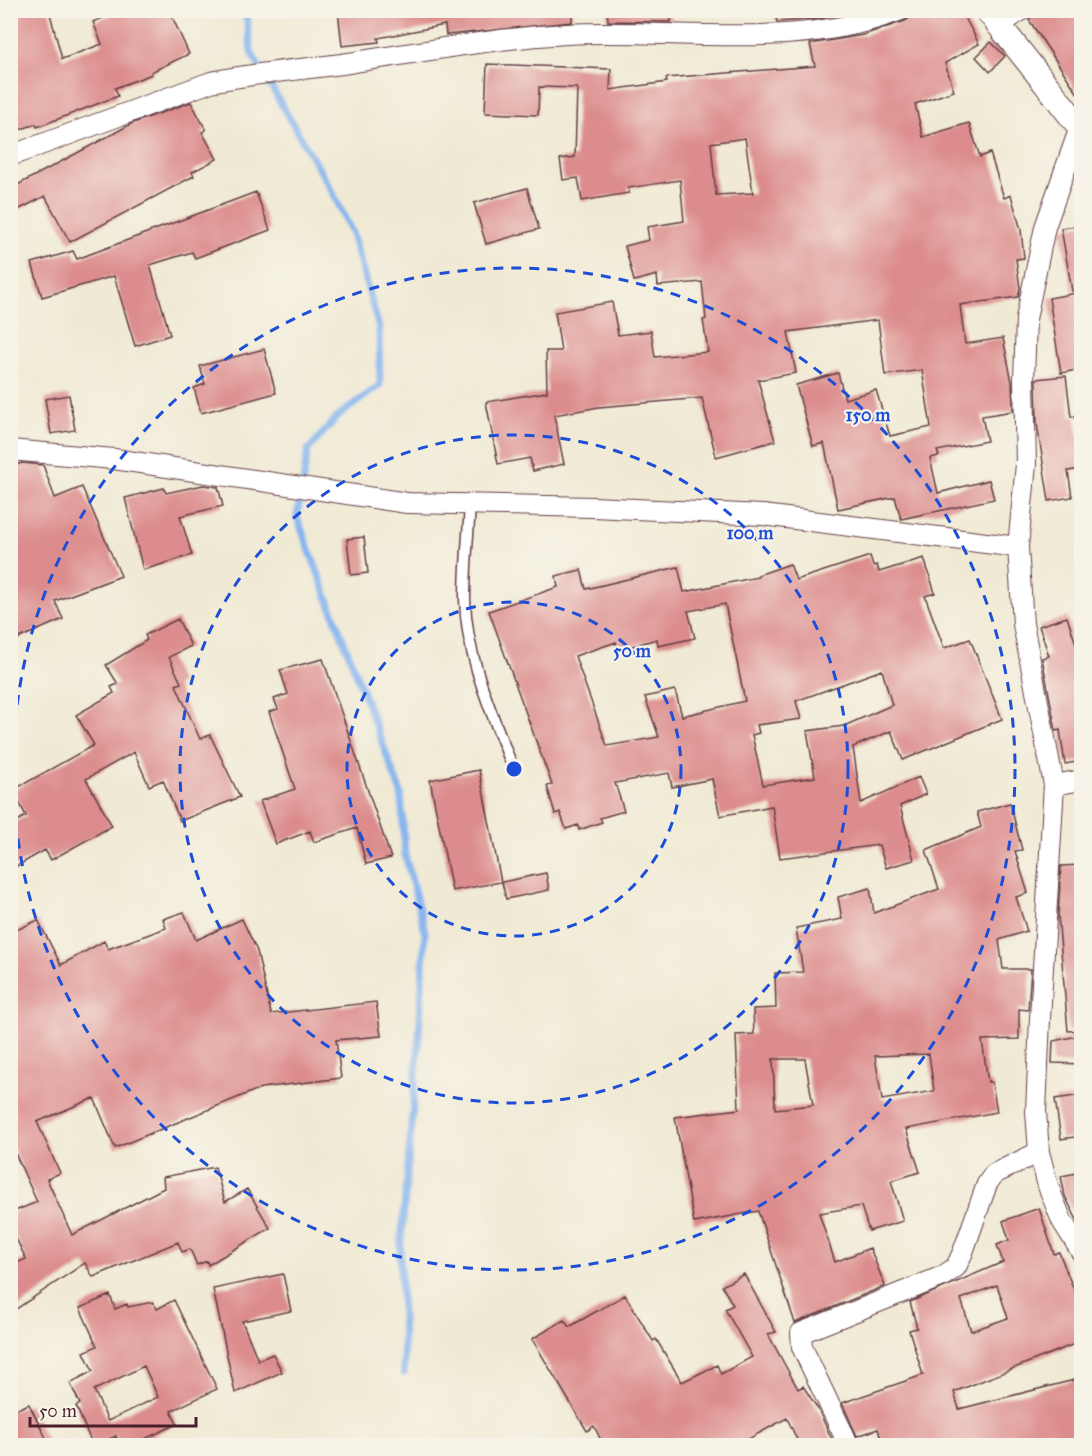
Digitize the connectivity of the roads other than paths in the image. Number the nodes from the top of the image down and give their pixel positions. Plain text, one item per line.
1 (901, 10) edge
2 (1022, 10) edge
3 (993, 18) edge
4 (1081, 129) edge
5 (10, 156) edge
6 (10, 450) edge
7 (470, 506) junction
8 (1018, 547) junction
9 (511, 763) dead end
10 (1082, 780) edge
11 (1054, 785) junction
12 (1039, 1152) junction
13 (1082, 1253) edge
14 (849, 1446) edge

1 - 5 street
2 - 3 street
3 - 4 street
4 - 8 street
6 - 7 street
7 - 8 street
7 - 9 lane
8 - 11 street
10 - 11 street
11 - 12 street
12 - 13 street
12 - 14 street

